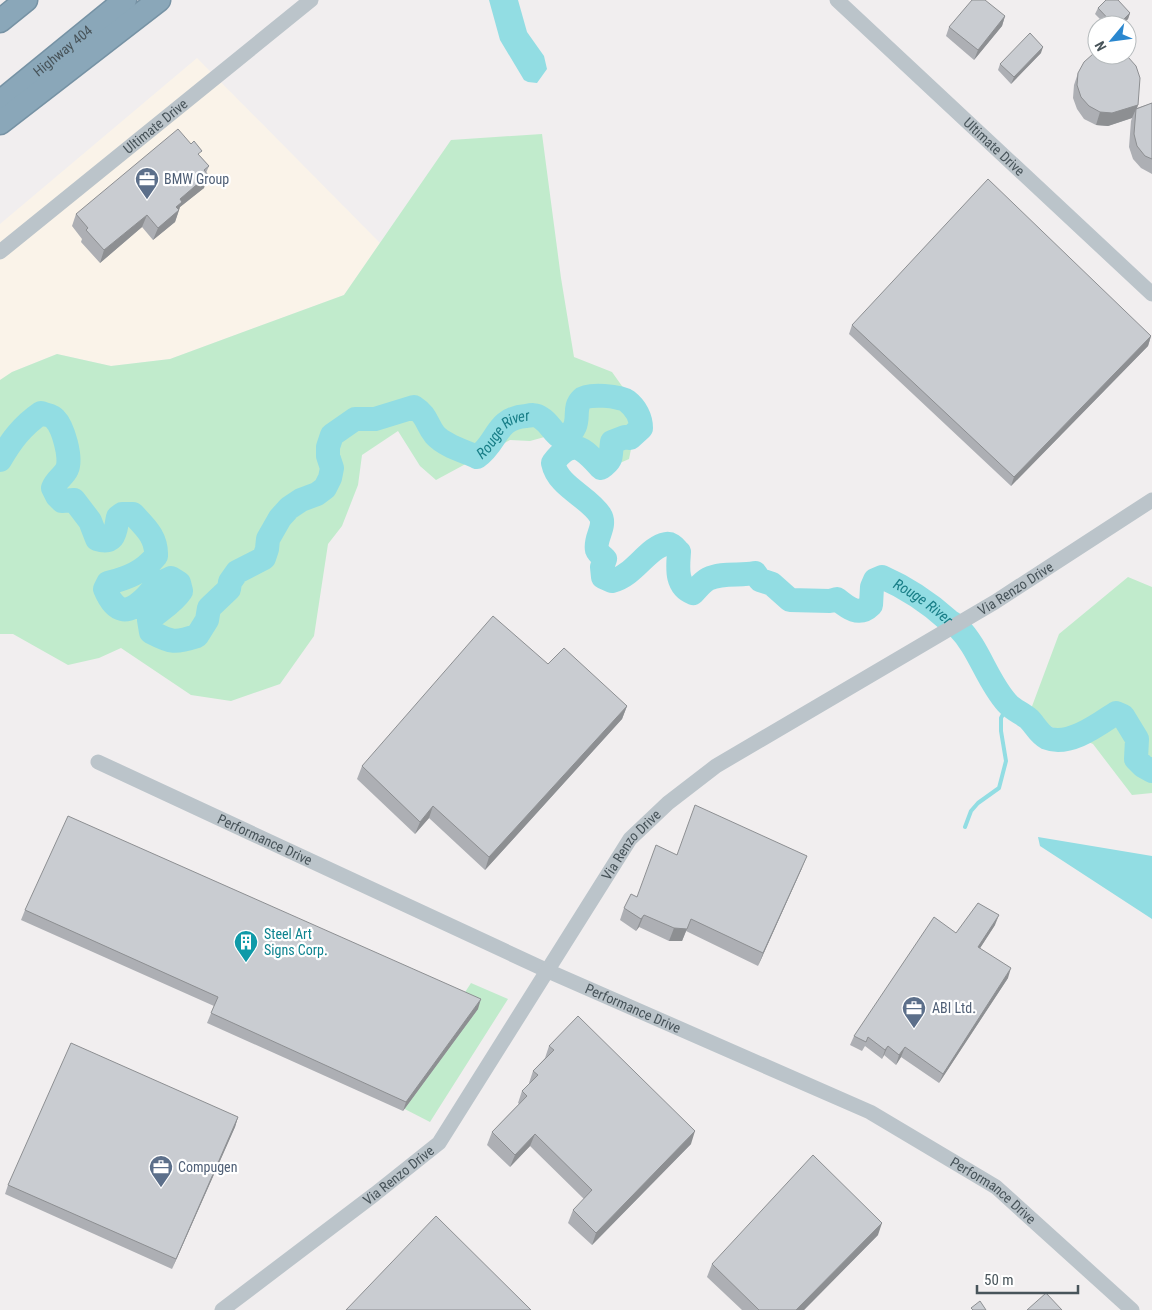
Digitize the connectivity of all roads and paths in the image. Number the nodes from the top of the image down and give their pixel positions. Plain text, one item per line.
1 (26, 0) edge
2 (125, 0) edge
3 (159, 0) edge
4 (311, 0) edge
5 (838, 0) edge
6 (0, 21) edge
7 (0, 102) edge
8 (0, 123) edge
9 (0, 252) edge
10 (1152, 294) edge
11 (1152, 500) edge
12 (98, 762) dead end
13 (548, 971) junction
14 (222, 1310) edge
15 (1132, 1310) edge

1 - 6 highway
2 - 7 highway, Highway 404
3 - 8 highway
4 - 9 street, Ultimate Drive
5 - 10 street, Ultimate Drive
11 - 13 street, Via Renzo Drive
12 - 13 street, Performance Drive
13 - 14 street, Via Renzo Drive
13 - 15 street, Performance Drive

